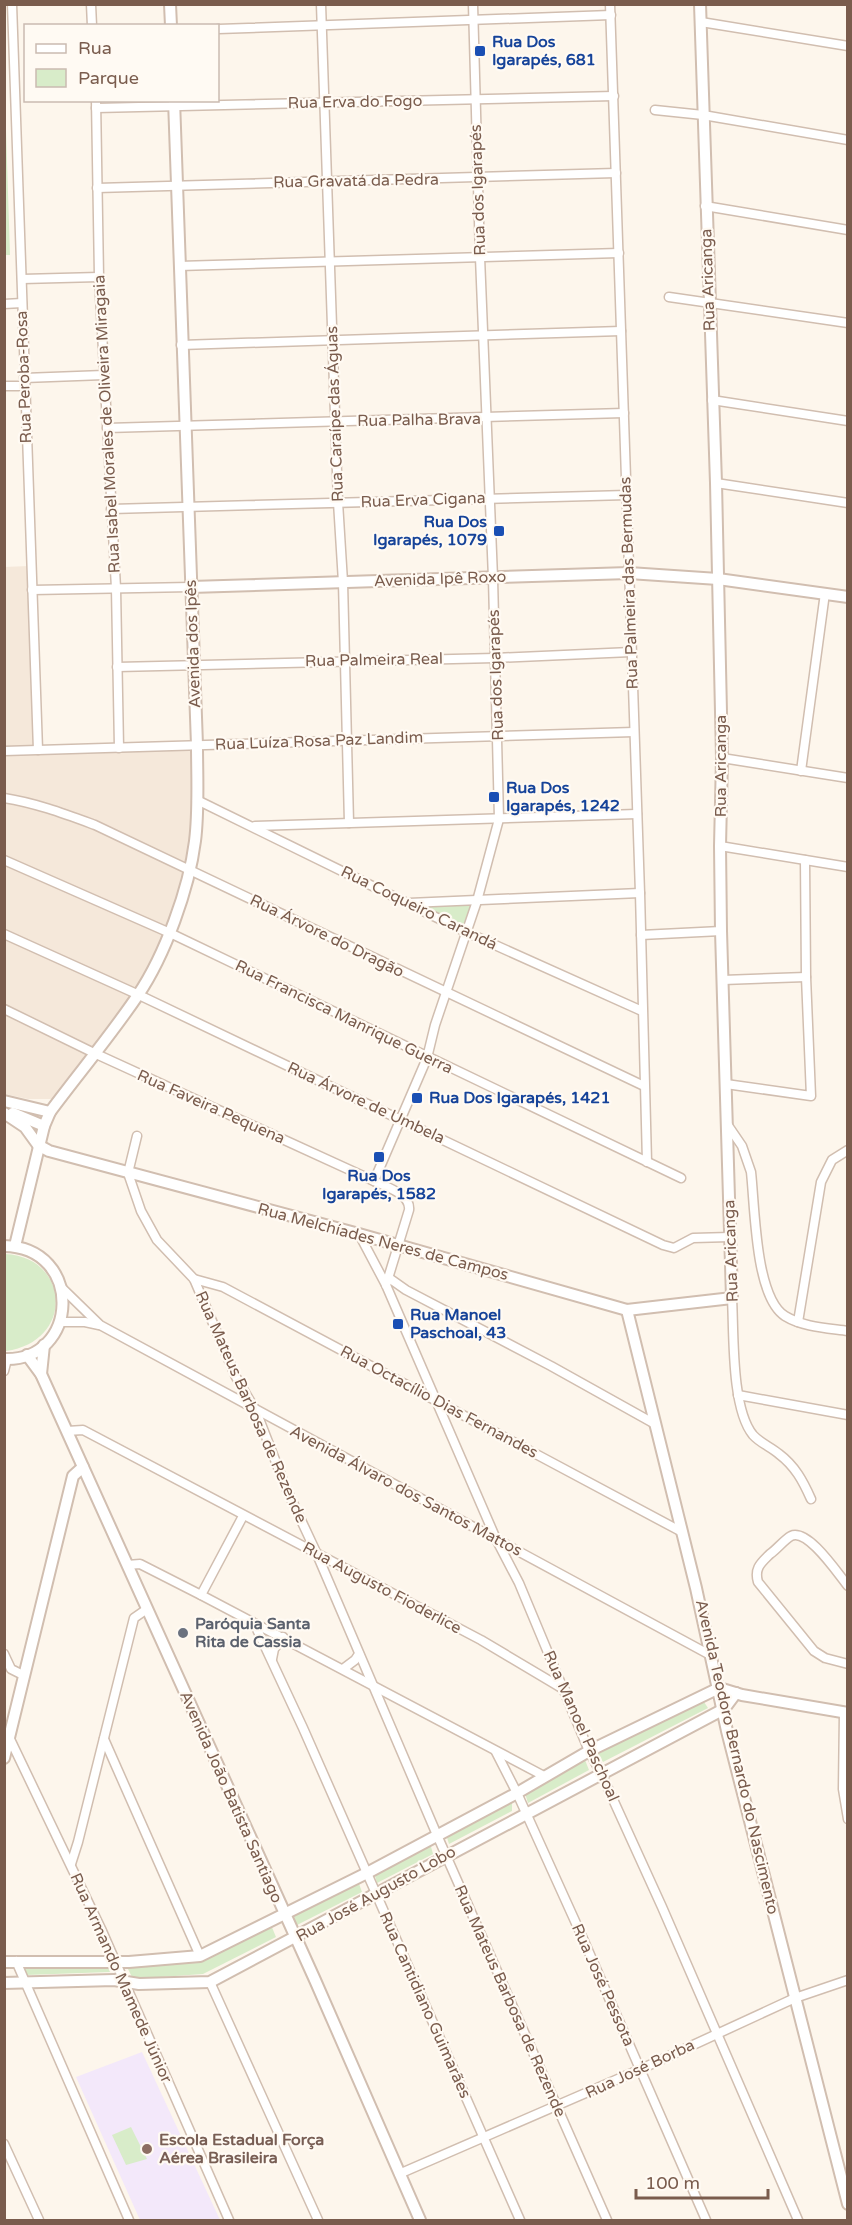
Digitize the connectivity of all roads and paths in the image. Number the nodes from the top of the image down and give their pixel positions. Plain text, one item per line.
1 (12, 4) edge
2 (91, 4) edge
3 (170, 4) edge
4 (321, 4) edge
5 (473, 4) edge
6 (610, 4) edge
7 (700, 4) edge
8 (611, 15) junction
9 (473, 20) junction
10 (701, 22) junction
11 (92, 24) edge
12 (171, 24) edge
13 (322, 25) junction
14 (219, 29) edge
15 (848, 46) edge
16 (614, 96) junction
17 (475, 99) junction
18 (324, 103) junction
19 (96, 104) edge
20 (174, 104) edge
21 (655, 110) dead end
22 (703, 115) junction
23 (848, 140) edge
24 (616, 174) junction
25 (478, 178) junction
26 (327, 182) junction
27 (176, 184) junction
28 (97, 188) junction
29 (705, 206) junction
30 (848, 230) edge
31 (619, 253) junction
32 (480, 257) junction
33 (330, 262) junction
34 (179, 266) junction
35 (99, 278) junction
36 (21, 279) junction
37 (669, 297) dead end
38 (22, 303) junction
39 (709, 303) junction
40 (4, 304) edge
41 (848, 323) edge
42 (621, 331) junction
43 (484, 335) junction
44 (333, 341) junction
45 (182, 345) junction
46 (104, 375) junction
47 (25, 382) junction
48 (4, 386) edge
49 (712, 400) junction
50 (624, 413) junction
51 (488, 418) junction
52 (848, 421) edge
53 (337, 422) junction
54 (184, 427) junction
55 (107, 428) junction
56 (716, 483) junction
57 (627, 495) junction
58 (490, 498) junction
59 (338, 502) junction
60 (848, 503) edge
61 (188, 507) junction
62 (111, 509) junction
63 (629, 573) junction
64 (494, 578) junction
65 (718, 579) junction
66 (343, 582) junction
67 (191, 587) junction
68 (116, 588) junction
69 (32, 590) junction
70 (825, 593) junction
71 (848, 597) edge
72 (631, 652) junction
73 (495, 658) junction
74 (345, 661) junction
75 (193, 665) junction
76 (117, 667) junction
77 (634, 732) junction
78 (498, 736) junction
79 (346, 740) junction
80 (197, 746) junction
81 (119, 748) junction
82 (38, 750) junction
83 (4, 751) edge
84 (722, 758) junction
85 (801, 771) junction
86 (848, 778) edge
87 (4, 798) edge
88 (197, 800) junction
89 (637, 814) junction
90 (499, 819) junction
91 (349, 823) junction
92 (252, 826) junction
93 (720, 846) junction
94 (4, 860) edge
95 (805, 860) junction
96 (848, 867) edge
97 (190, 870) junction
98 (640, 893) junction
99 (477, 901) junction
100 (406, 903) junction
101 (721, 931) junction
102 (466, 932) junction
103 (170, 933) junction
104 (4, 934) edge
105 (641, 935) junction
106 (806, 977) junction
107 (723, 980) junction
108 (445, 993) junction
109 (139, 995) junction
110 (4, 1009) edge
111 (642, 1011) junction
112 (94, 1053) junction
113 (427, 1058) junction
114 (726, 1084) junction
115 (644, 1086) junction
116 (4, 1101) edge
117 (4, 1111) edge
118 (50, 1112) junction
119 (401, 1120) junction
120 (727, 1124) junction
121 (44, 1126) junction
122 (136, 1136) dead end
123 (38, 1145) junction
124 (848, 1150) edge
125 (647, 1162) junction
126 (129, 1173) junction
127 (681, 1179) dead end
128 (374, 1181) junction
129 (359, 1234) junction
130 (730, 1237) junction
131 (10, 1246) edge
132 (399, 1247) junction
133 (194, 1279) junction
134 (388, 1281) junction
135 (62, 1288) junction
136 (732, 1298) junction
137 (627, 1310) junction
138 (60, 1322) junction
139 (798, 1322) junction
140 (100, 1325) junction
141 (848, 1331) edge
142 (44, 1345) junction
143 (27, 1355) junction
144 (6, 1359) edge
145 (4, 1371) edge
146 (41, 1374) junction
147 (738, 1395) junction
148 (438, 1401) junction
149 (256, 1411) junction
150 (848, 1415) edge
151 (655, 1424) junction
152 (67, 1431) junction
153 (83, 1467) junction
154 (811, 1499) dead end
155 (243, 1516) junction
156 (682, 1532) junction
157 (496, 1539) junction
158 (316, 1552) junction
159 (127, 1565) junction
160 (848, 1586) edge
161 (201, 1595) junction
162 (147, 1609) junction
163 (254, 1623) junction
164 (283, 1637) junction
165 (359, 1653) junction
166 (4, 1654) edge
167 (712, 1656) junction
168 (272, 1659) junction
169 (848, 1664) edge
170 (343, 1669) junction
171 (23, 1675) junction
172 (373, 1685) junction
173 (719, 1688) junction
174 (565, 1690) junction
175 (736, 1693) junction
176 (406, 1702) junction
177 (724, 1709) junction
178 (846, 1713) edge
179 (386, 1715) junction
180 (9, 1737) junction
181 (104, 1738) junction
182 (589, 1751) junction
183 (496, 1752) junction
184 (4, 1758) edge
185 (601, 1773) junction
186 (544, 1776) junction
187 (517, 1793) junction
188 (526, 1813) junction
189 (848, 1819) edge
190 (437, 1835) junction
191 (446, 1856) junction
192 (71, 1864) junction
193 (367, 1873) junction
194 (376, 1893) junction
195 (284, 1914) junction
196 (296, 1938) junction
197 (200, 1956) junction
198 (10, 1961) edge
199 (115, 1961) junction
200 (848, 1980) edge
201 (124, 1982) junction
202 (210, 1982) junction
203 (4, 1983) edge
204 (26, 1983) junction
205 (795, 1998) junction
206 (718, 2033) junction
207 (641, 2070) junction
208 (557, 2106) junction
209 (484, 2138) junction
210 (4, 2144) edge
211 (399, 2174) junction
212 (848, 2204) edge
213 (39, 2220) edge
214 (129, 2220) edge
215 (229, 2220) edge
216 (318, 2220) edge
217 (420, 2220) edge
218 (520, 2220) edge
219 (607, 2220) edge
220 (706, 2220) edge
221 (798, 2220) edge

1 - 36 street, Rua Peroba-Rosa
2 - 11 street
3 - 12 street
4 - 13 street, Rua Caraípe das Águas
5 - 9 street, Rua dos Igarapés
6 - 8 street, Rua Palmeira das Bermudas
7 - 10 street, Rua Aricanga
8 - 9 street
8 - 16 street, Rua Palmeira das Bermudas
9 - 13 street
9 - 17 street, Rua dos Igarapés
10 - 15 street
10 - 22 street, Rua Aricanga
13 - 14 street
13 - 18 street, Rua Caraípe das Águas
16 - 17 street, Rua Erva do Fogo
16 - 24 street, Rua Palmeira das Bermudas
17 - 18 street, Rua Erva do Fogo
17 - 25 street, Rua dos Igarapés
18 - 20 street, Rua Erva do Fogo
18 - 26 street, Rua Caraípe das Águas
19 - 20 street, Rua Erva do Fogo
19 - 28 street, Rua Isabel Morales de Oliveira Miragaia
20 - 27 street, Avenida dos Ipês
21 - 22 street
22 - 23 street
22 - 29 street, Rua Aricanga
24 - 25 street, Rua Gravatá da Pedra
24 - 31 street, Rua Palmeira das Bermudas
25 - 26 street, Rua Gravatá da Pedra
25 - 32 street, Rua dos Igarapés
26 - 27 street, Rua Gravatá da Pedra
26 - 33 street, Rua Caraípe das Águas
27 - 28 street, Rua Gravatá da Pedra
27 - 34 street, Avenida dos Ipês
28 - 35 street, Rua Isabel Morales de Oliveira Miragaia
29 - 30 street
29 - 39 street, Rua Aricanga
31 - 32 street
31 - 42 street, Rua Palmeira das Bermudas
32 - 33 street
32 - 43 street, Rua dos Igarapés
33 - 34 street
33 - 44 street, Rua Caraípe das Águas
34 - 45 street, Avenida dos Ipês
35 - 36 street
35 - 46 street, Rua Isabel Morales de Oliveira Miragaia
36 - 38 street, Rua Peroba-Rosa
37 - 39 street
38 - 40 street
38 - 47 street, Rua Peroba-Rosa
39 - 41 street
39 - 49 street, Rua Aricanga
42 - 43 street
42 - 50 street, Rua Palmeira das Bermudas
43 - 44 street
43 - 51 street, Rua dos Igarapés
44 - 45 street
44 - 53 street, Rua Caraípe das Águas
45 - 54 street, Avenida dos Ipês
46 - 47 street
46 - 55 street, Rua Isabel Morales de Oliveira Miragaia
47 - 48 street
47 - 69 street, Rua Peroba-Rosa
49 - 52 street
49 - 56 street, Rua Aricanga
50 - 51 street, Rua Palha Brava
50 - 57 street, Rua Palmeira das Bermudas
51 - 53 street, Rua Palha Brava
51 - 58 street, Rua dos Igarapés
53 - 54 street, Rua Palha Brava
53 - 59 street, Rua Caraípe das Águas
54 - 55 street, Rua Palha Brava
54 - 61 street, Avenida dos Ipês
55 - 62 street, Rua Isabel Morales de Oliveira Miragaia
56 - 60 street
56 - 65 street, Rua Aricanga
57 - 58 street, Rua Erva Cigana
57 - 63 street, Rua Palmeira das Bermudas
58 - 59 street, Rua Erva Cigana
58 - 64 street, Rua dos Igarapés
59 - 61 street, Rua Erva Cigana
59 - 66 street, Rua Caraípe das Águas
61 - 62 street, Rua Erva Cigana
61 - 67 street, Avenida dos Ipês
62 - 68 street, Rua Isabel Morales de Oliveira Miragaia
63 - 64 street, Avenida Ipê Roxo
63 - 65 street, Avenida Ipê Roxo
63 - 72 street, Rua Palmeira das Bermudas
64 - 66 street, Avenida Ipê Roxo
64 - 73 street, Rua dos Igarapés
65 - 70 street, Avenida Ipê Roxo
65 - 84 street, Rua Aricanga
66 - 67 street, Avenida Ipê Roxo
66 - 74 street, Rua Caraípe das Águas
67 - 68 street, Avenida Ipê Roxo
67 - 75 street, Avenida dos Ipês
68 - 69 street, Avenida Ipê Roxo
68 - 76 street, Rua Isabel Morales de Oliveira Miragaia
69 - 82 street, Rua Peroba-Rosa
70 - 71 street, Avenida Ipê Roxo
70 - 85 street
72 - 73 street, Rua Palmeira Real
72 - 77 street, Rua Palmeira das Bermudas
73 - 74 street, Rua Palmeira Real
73 - 78 street, Rua dos Igarapés
74 - 75 street, Rua Palmeira Real
74 - 79 street, Rua Caraípe das Águas
75 - 76 street, Rua Palmeira Real
75 - 80 street, Avenida dos Ipês
76 - 81 street, Rua Isabel Morales de Oliveira Miragaia
77 - 78 street, Rua Luíza Rosa Paz Landim
77 - 89 street, Rua Palmeira das Bermudas
78 - 79 street, Rua Luíza Rosa Paz Landim
78 - 90 street, Rua dos Igarapés
79 - 80 street, Rua Luíza Rosa Paz Landim
79 - 91 street, Rua Caraípe das Águas
80 - 81 street, Rua Luíza Rosa Paz Landim
80 - 88 street, Avenida dos Ipês
81 - 82 street, Rua Luíza Rosa Paz Landim
82 - 83 street, Rua Luíza Rosa Paz Landim
84 - 85 street
84 - 93 street, Rua Aricanga
85 - 86 street
87 - 97 street, Rua Árvore do Dragão
88 - 92 street, Rua Coqueiro Carandá
88 - 97 street, Avenida dos Ipês
89 - 90 street
89 - 98 street, Rua Palmeira das Bermudas
90 - 91 street
90 - 99 street, Rua dos Igarapés
91 - 92 street
92 - 100 street, Rua Coqueiro Carandá
93 - 95 street
93 - 101 street, Rua Aricanga
94 - 103 street, Rua Francisca Manrique Guerra
95 - 96 street
95 - 106 street
97 - 103 street, Avenida dos Ipês
97 - 108 street, Rua Árvore do Dragão
98 - 99 street
98 - 105 street, Rua Palmeira das Bermudas
99 - 100 street
99 - 102 street, Rua dos Igarapés
100 - 102 street, Rua Coqueiro Carandá
101 - 105 street
101 - 107 street, Rua Aricanga
102 - 108 street, Rua dos Igarapés
102 - 111 street, Rua Coqueiro Carandá
103 - 109 street, Avenida dos Ipês
103 - 113 street, Rua Francisca Manrique Guerra
104 - 109 street, Rua Árvore de Umbela
105 - 111 street, Rua Palmeira das Bermudas
106 - 107 street
106 - 114 street
107 - 114 street, Rua Aricanga
108 - 113 street, Rua dos Igarapés
108 - 115 street, Rua Árvore do Dragão
109 - 112 street, Avenida dos Ipês
109 - 119 street, Rua Árvore de Umbela
110 - 112 street, Rua Faveira Pequena
111 - 115 street, Rua Palmeira das Bermudas
112 - 118 street, Avenida dos Ipês
112 - 128 street, Rua Faveira Pequena
113 - 119 street, Rua dos Igarapés
113 - 125 street, Rua Francisca Manrique Guerra
114 - 120 street, Rua Aricanga
115 - 125 street, Rua Palmeira das Bermudas
116 - 118 street
117 - 121 street
117 - 123 street
118 - 121 street, Avenida dos Ipês
119 - 128 street, Rua dos Igarapés
119 - 130 street, Rua Árvore de Umbela
120 - 130 street, Rua Aricanga
120 - 139 street
121 - 123 street, Avenida dos Ipês
122 - 126 street, Rua Mateus Barbosa de Rezende
123 - 126 street, Rua Melchíades Neres de Campos
123 - 131 street, Avenida dos Ipês
124 - 139 street
125 - 127 street, Rua Francisca Manrique Guerra
126 - 129 street, Rua Melchíades Neres de Campos
126 - 133 street, Rua Mateus Barbosa de Rezende
128 - 132 street, Rua Faveira Pequena
129 - 132 street, Rua Melchíades Neres de Campos
129 - 134 street, Rua Manoel Paschoal
130 - 136 street, Rua Aricanga
131 - 135 street
132 - 134 street
132 - 137 street, Rua Melchíades Neres de Campos
133 - 148 street, Rua Octacílio Dias Fernandes
133 - 149 street, Rua Mateus Barbosa de Rezende
134 - 148 street, Rua Manoel Paschoal
134 - 151 street
135 - 138 street
135 - 140 street, Avenida Álvaro dos Santos Mattos
136 - 137 street, Rua Melchíades Neres de Campos
136 - 147 street, Rua Aricanga
137 - 151 street, Avenida Teodoro Bernardo do Nascimento
138 - 140 street, Avenida Álvaro dos Santos Mattos
138 - 142 street
139 - 141 street
140 - 149 street, Avenida Álvaro dos Santos Mattos
142 - 143 street
142 - 146 street
143 - 144 street
143 - 146 street, Avenida João Batista Santiago
144 - 145 street
146 - 152 street, Avenida João Batista Santiago
147 - 150 street
147 - 154 street, Rua Aricanga
148 - 156 street, Rua Octacílio Dias Fernandes
148 - 157 street, Rua Manoel Paschoal
149 - 157 street, Avenida Álvaro dos Santos Mattos
149 - 158 street, Rua Mateus Barbosa de Rezende
151 - 156 street, Avenida Teodoro Bernardo do Nascimento
152 - 153 street, Avenida João Batista Santiago
152 - 155 street, Rua Augusto Fioderlice
153 - 159 street, Avenida João Batista Santiago
153 - 171 street
155 - 158 street, Rua Augusto Fioderlice
155 - 161 street
156 - 167 street, Avenida Teodoro Bernardo do Nascimento
157 - 167 street, Avenida Álvaro dos Santos Mattos
157 - 174 street, Rua Manoel Paschoal
158 - 165 street, Rua Mateus Barbosa de Rezende
158 - 174 street, Rua Augusto Fioderlice
159 - 161 street
159 - 162 street, Avenida João Batista Santiago
160 - 169 street
161 - 163 street
162 - 181 street
162 - 195 street, Avenida João Batista Santiago
163 - 164 street
163 - 168 street, Rua Cantidiano Guimarães
164 - 168 street
164 - 170 street
165 - 170 street
165 - 172 street, Rua Mateus Barbosa de Rezende
166 - 171 street
167 - 173 street, Avenida Teodoro Bernardo do Nascimento
168 - 193 street, Rua Cantidiano Guimarães
170 - 172 street
171 - 180 street
172 - 176 street
172 - 179 street, Rua Mateus Barbosa de Rezende
173 - 175 street
173 - 177 street, Avenida Teodoro Bernardo do Nascimento
173 - 182 street, Rua José Augusto Lobo
174 - 182 street, Rua Manoel Paschoal
175 - 177 street
175 - 178 street
176 - 179 street
176 - 183 street
177 - 185 street, Rua José Augusto Lobo
177 - 205 street, Avenida Teodoro Bernardo do Nascimento
178 - 189 street
179 - 190 street, Rua Mateus Barbosa de Rezende
180 - 184 street
180 - 192 street, Rua Armando Mamede Júnior
181 - 192 street
181 - 197 street
182 - 185 street, Rua Manoel Paschoal
182 - 186 street, Rua José Augusto Lobo
183 - 186 street
183 - 187 street, Rua José Pessota
185 - 188 street, Rua José Augusto Lobo
185 - 206 street, Rua Manoel Paschoal
186 - 187 street, Rua José Augusto Lobo
187 - 188 street, Rua José Pessota
187 - 190 street, Rua José Augusto Lobo
188 - 191 street, Rua José Augusto Lobo
188 - 207 street, Rua José Pessota
190 - 191 street, Rua Mateus Barbosa de Rezende
190 - 193 street, Rua José Augusto Lobo
191 - 194 street, Rua José Augusto Lobo
191 - 208 street, Rua Mateus Barbosa de Rezende
192 - 199 street, Rua Armando Mamede Júnior
193 - 194 street, Rua Cantidiano Guimarães
193 - 195 street, Rua José Augusto Lobo
194 - 196 street, Rua José Augusto Lobo
194 - 209 street, Rua Cantidiano Guimarães
195 - 196 street, Avenida João Batista Santiago
195 - 197 street, Rua José Augusto Lobo
196 - 202 street, Rua José Augusto Lobo
196 - 211 street, Avenida João Batista Santiago
197 - 199 street, Rua José Augusto Lobo
198 - 199 street, Rua José Augusto Lobo
198 - 204 street
199 - 201 street, Rua Armando Mamede Júnior
200 - 205 street, Rua José Borba
201 - 202 street, Rua José Augusto Lobo
201 - 204 street, Rua José Augusto Lobo
201 - 215 street, Rua Armando Mamede Júnior
202 - 216 street
203 - 204 street, Rua José Augusto Lobo
204 - 214 street
205 - 206 street, Rua José Borba
205 - 212 street, Avenida Teodoro Bernardo do Nascimento
206 - 207 street, Rua José Borba
206 - 221 street, Rua Manoel Paschoal
207 - 208 street, Rua José Borba
207 - 220 street, Rua José Pessota
208 - 209 street, Rua José Borba
208 - 219 street, Rua Mateus Barbosa de Rezende
209 - 211 street, Rua José Borba
209 - 218 street, Rua Cantidiano Guimarães
210 - 213 street
211 - 217 street, Avenida João Batista Santiago

